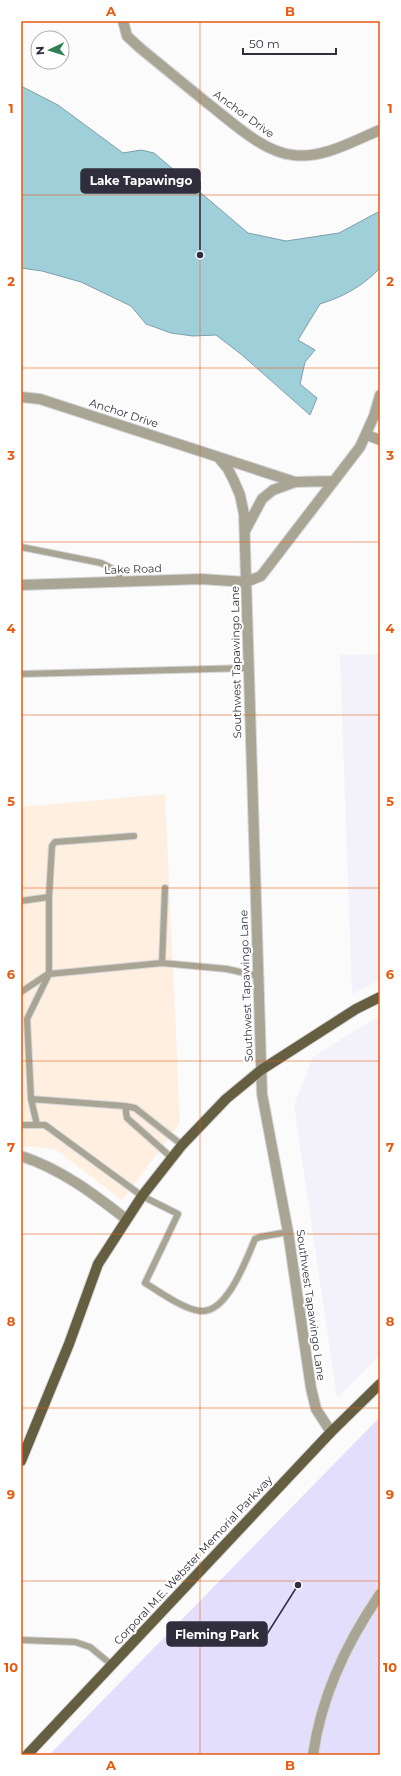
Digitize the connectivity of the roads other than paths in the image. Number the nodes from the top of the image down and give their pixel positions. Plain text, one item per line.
1 (124, 21) edge
2 (380, 130) edge
3 (380, 395) edge
4 (21, 397) edge
5 (367, 435) junction
6 (380, 440) edge
7 (218, 457) junction
8 (334, 480) junction
9 (295, 482) junction
10 (245, 531) junction
11 (21, 547) edge
12 (122, 582) junction
13 (246, 582) junction
14 (21, 585) edge
15 (248, 668) junction
16 (21, 674) edge
17 (134, 836) dead end
18 (165, 888) dead end
19 (49, 897) junction
20 (21, 901) edge
21 (162, 963) junction
22 (48, 974) junction
23 (258, 976) junction
24 (21, 992) edge
25 (380, 997) edge
26 (261, 1070) junction
27 (31, 1098) junction
28 (125, 1106) junction
29 (21, 1125) edge
30 (37, 1125) junction
31 (182, 1145) junction
32 (21, 1156) edge
33 (172, 1158) junction
34 (142, 1196) junction
35 (126, 1219) junction
36 (288, 1232) junction
37 (380, 1384) edge
38 (331, 1432) junction
39 (21, 1461) edge
40 (380, 1594) edge
41 (21, 1640) edge
42 (112, 1665) junction
43 (27, 1755) edge
44 (313, 1755) edge

1 - 2 street, Anchor Drive
3 - 5 street
4 - 7 street, Anchor Drive
5 - 6 street
5 - 8 street
7 - 9 street, Anchor Drive
7 - 10 street
8 - 9 street, Anchor Drive
8 - 13 street
9 - 10 street, Anchor Drive
10 - 13 street, Southwest Tapawingo Lane
11 - 12 lane
12 - 13 street, Lake Road
12 - 14 street, Lake Road
13 - 15 street, Southwest Tapawingo Lane
15 - 16 lane
15 - 23 street, Southwest Tapawingo Lane
17 - 19 lane
18 - 21 lane
19 - 20 lane
19 - 22 lane
21 - 22 lane
21 - 23 lane
22 - 24 lane
22 - 27 lane
23 - 26 street, Southwest Tapawingo Lane
25 - 26 main road
26 - 31 main road
26 - 36 street, Southwest Tapawingo Lane
27 - 28 lane
27 - 30 lane
28 - 31 lane
28 - 33 lane
29 - 30 lane
30 - 34 lane
31 - 33 main road
32 - 35 street
33 - 34 main road
34 - 35 main road
34 - 36 lane
35 - 39 main road
36 - 38 street, Southwest Tapawingo Lane
37 - 38 main road, Corporal M.E. Webster Memorial Parkway
38 - 42 main road, Corporal M.E. Webster Memorial Parkway
40 - 44 street
41 - 42 lane
42 - 43 main road, Corporal M.E. Webster Memorial Parkway

